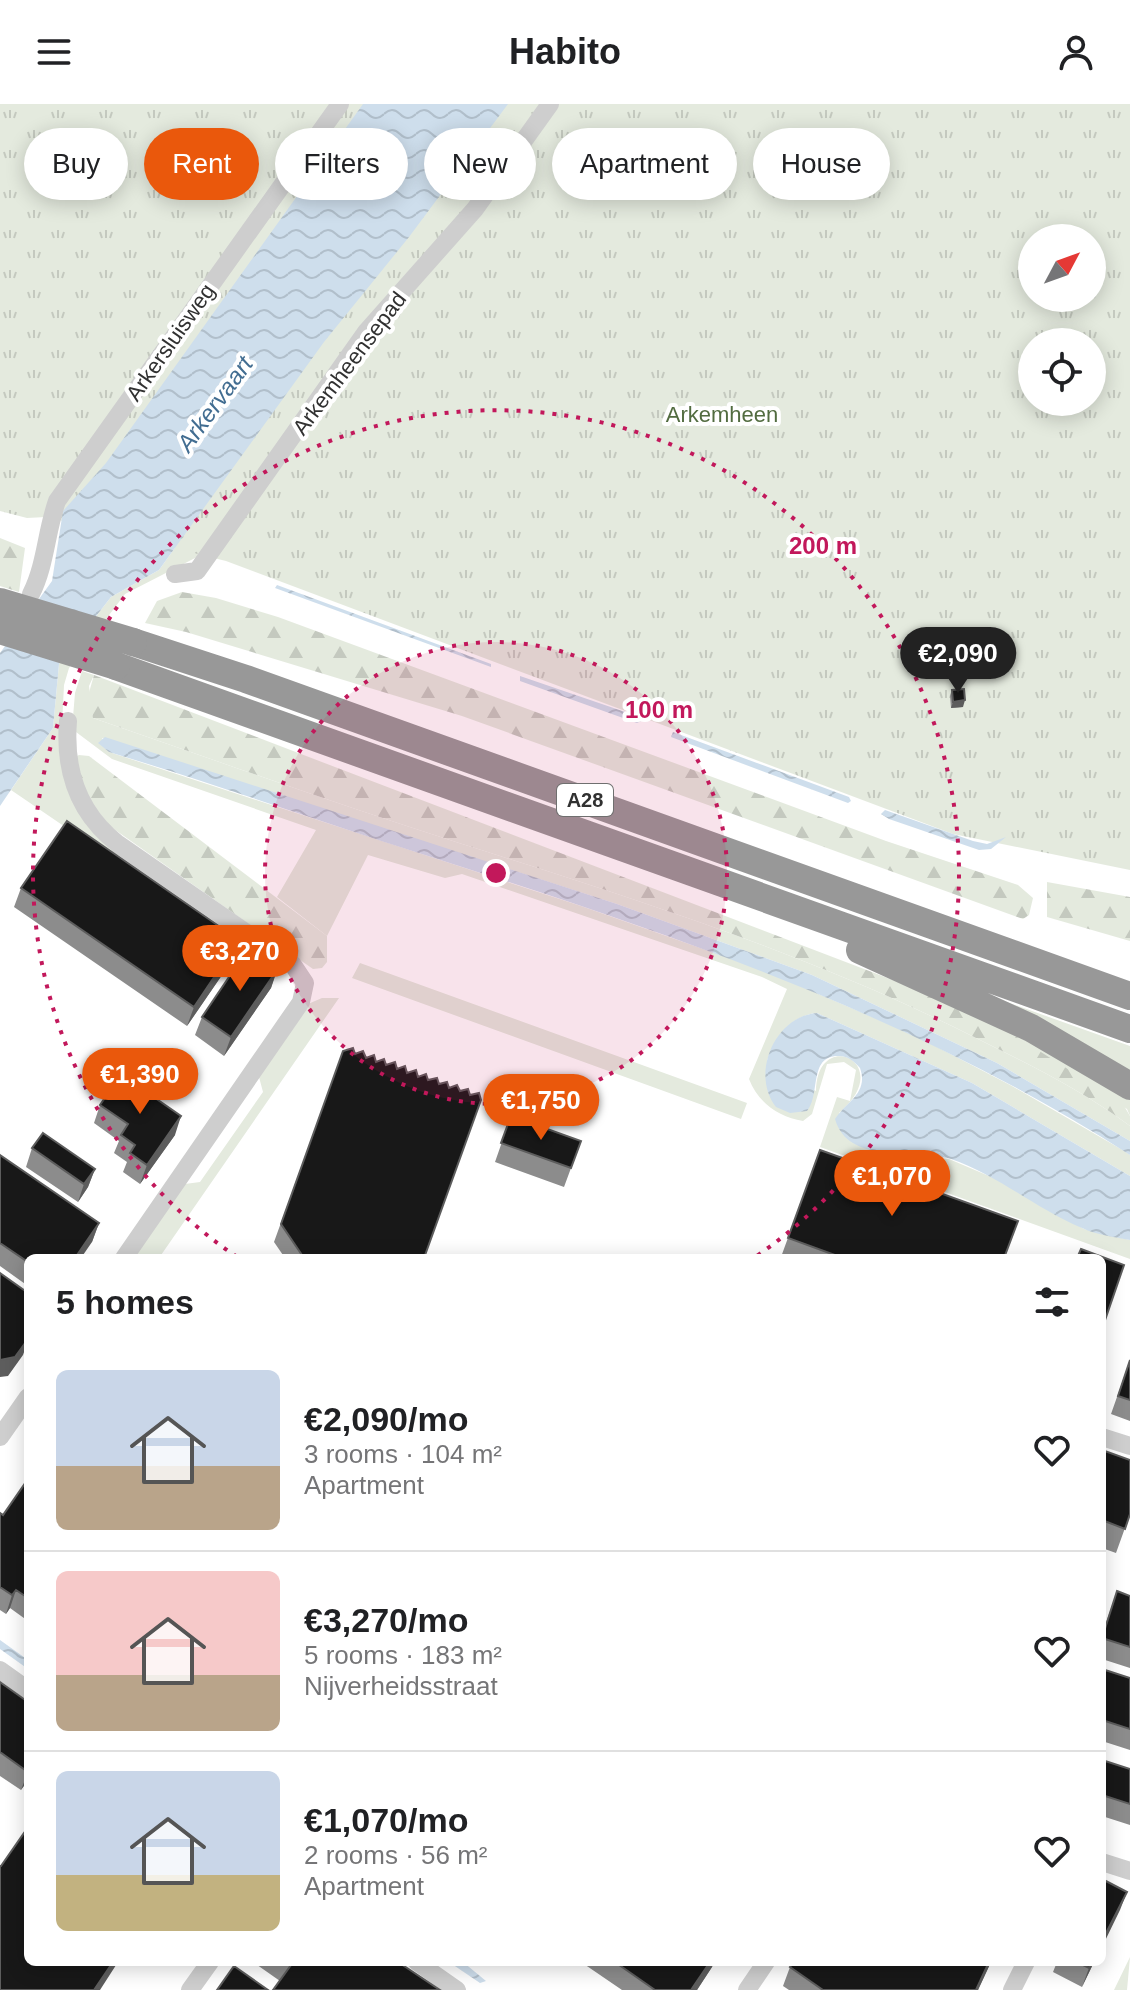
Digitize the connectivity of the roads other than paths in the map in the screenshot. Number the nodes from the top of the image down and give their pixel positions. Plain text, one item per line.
1 (340, 104) edge
2 (550, 104) edge
3 (175, 574) dead end
4 (31, 594) dead end
5 (0, 602) edge
6 (0, 630) edge
7 (68, 721) dead end
8 (662, 861) junction
9 (924, 922) junction
10 (1130, 976) edge
11 (1130, 996) edge
12 (1130, 1029) edge
13 (1130, 1086) edge
14 (127, 1254) edge
15 (24, 1401) edge
16 (3, 1425) edge
17 (1106, 1438) edge
18 (1130, 1446) edge
19 (0, 1670) edge
20 (24, 1687) edge
21 (1106, 1863) edge
22 (1130, 1871) edge
23 (207, 1966) edge
24 (423, 1966) edge
25 (763, 1966) edge
26 (1024, 1966) edge
27 (190, 1990) edge
28 (457, 1990) edge
29 (747, 1990) edge
30 (1012, 1990) edge

1 - 4 street, Arkersluisweg
2 - 3 street, Arkemheensepad
5 - 9 highway, A28, bridge
6 - 8 highway, A28, bridge
7 - 14 street
8 - 12 highway, A28
8 - 13 highway, A28
9 - 10 highway, A28
9 - 11 highway, A28
15 - 16 street
17 - 18 street
19 - 20 street
21 - 22 street
23 - 27 street
24 - 28 street
25 - 29 street
26 - 30 street

